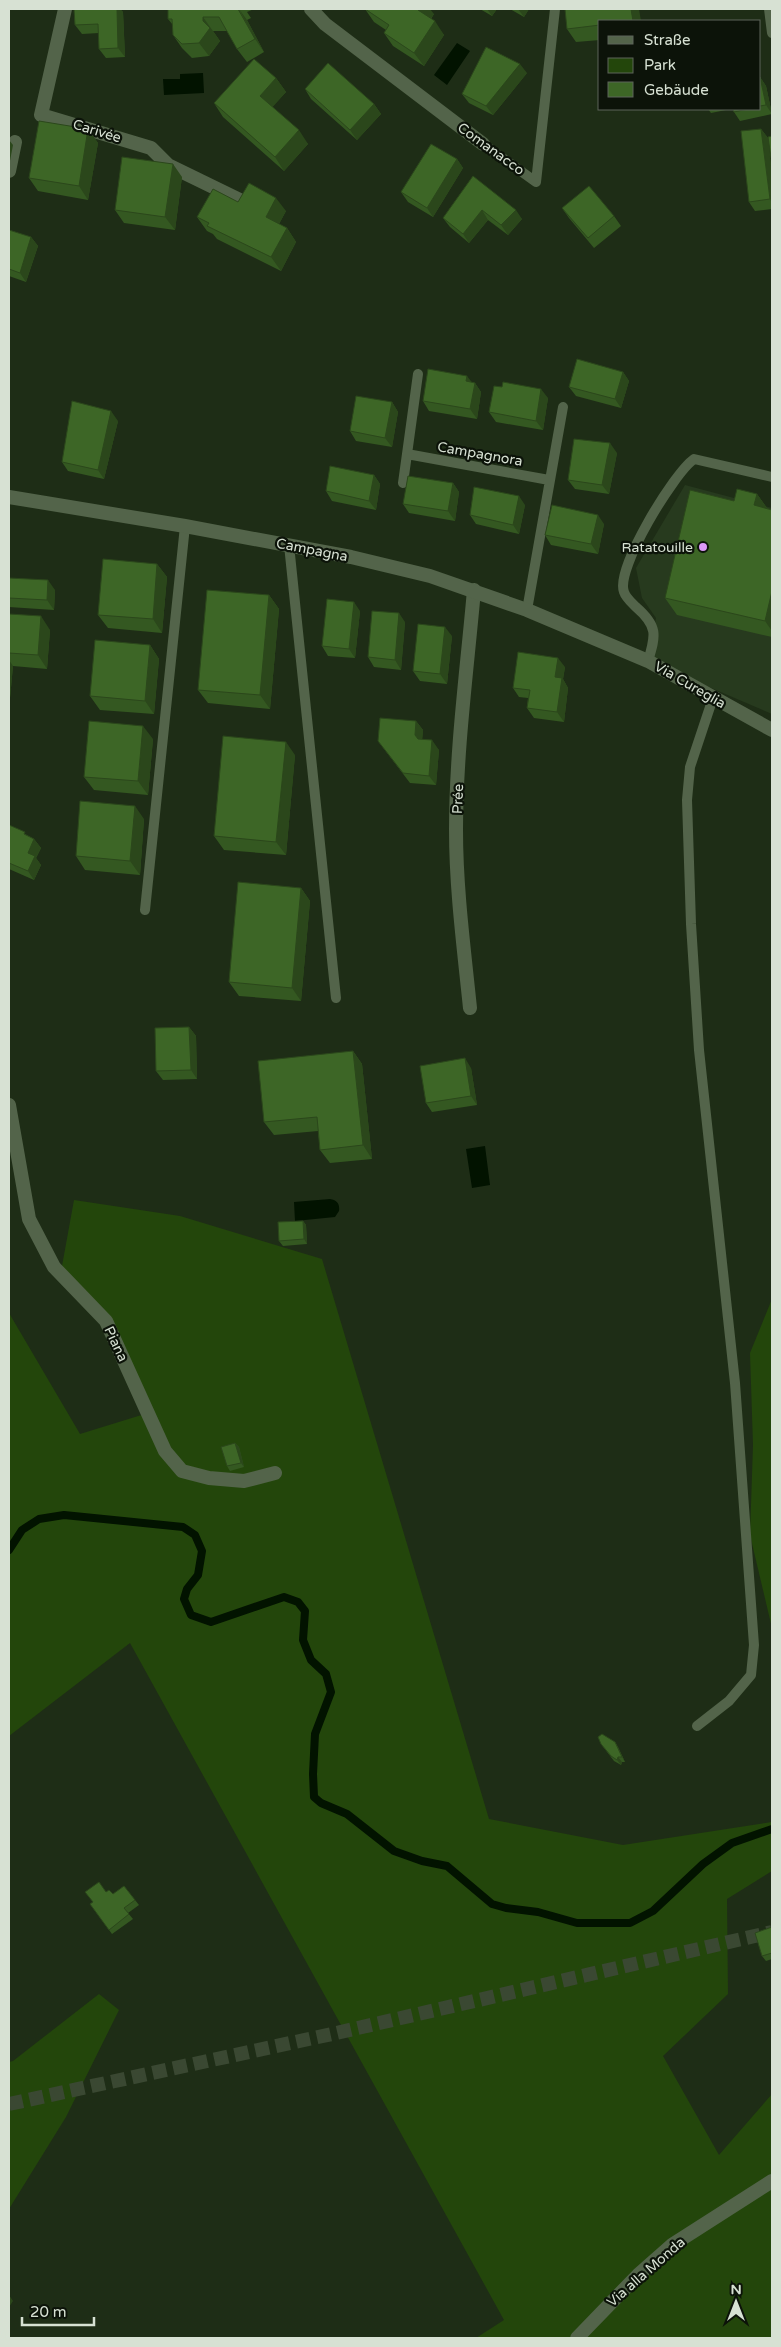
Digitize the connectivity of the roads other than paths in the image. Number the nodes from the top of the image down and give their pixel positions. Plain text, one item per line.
1 (66, 9) edge
2 (311, 9) edge
3 (555, 9) edge
4 (769, 9) edge
5 (772, 33) edge
6 (15, 142) dead end
7 (483, 144) joint
8 (9, 171) edge
9 (246, 203) edge
10 (418, 374) dead end
11 (563, 407) dead end
12 (407, 454) junction
13 (772, 477) edge
14 (549, 480) junction
15 (403, 483) dead end
16 (9, 497) edge
17 (185, 526) junction
18 (289, 546) junction
19 (474, 590) junction
20 (527, 610) junction
21 (605, 644) joint
22 (648, 661) junction
23 (713, 698) junction
24 (772, 730) edge
25 (145, 910) dead end
26 (336, 998) dead end
27 (470, 1008) dead end
28 (9, 1105) edge
29 (275, 1473) dead end
30 (697, 1726) dead end
31 (772, 2181) edge
32 (576, 2338) edge

1 - 9 street, Carivée
2 - 7 street, Comanacco
3 - 7 lane, Comanacco
4 - 5 lane
6 - 8 street
10 - 12 lane
11 - 14 lane
12 - 14 lane, Campagnora
12 - 15 lane
13 - 22 lane
14 - 20 lane
16 - 17 street, Campagna
17 - 18 street, Campagna
17 - 25 lane
18 - 19 street, Campagna
18 - 26 lane
19 - 20 street, Campagna
19 - 27 street, Prée
20 - 21 street, Campagna
21 - 22 street, Via Cureglia
22 - 23 street, Via Cureglia
23 - 24 street, Via Cureglia
23 - 30 lane
28 - 29 street, Piana
31 - 32 street, Via alla Monda

